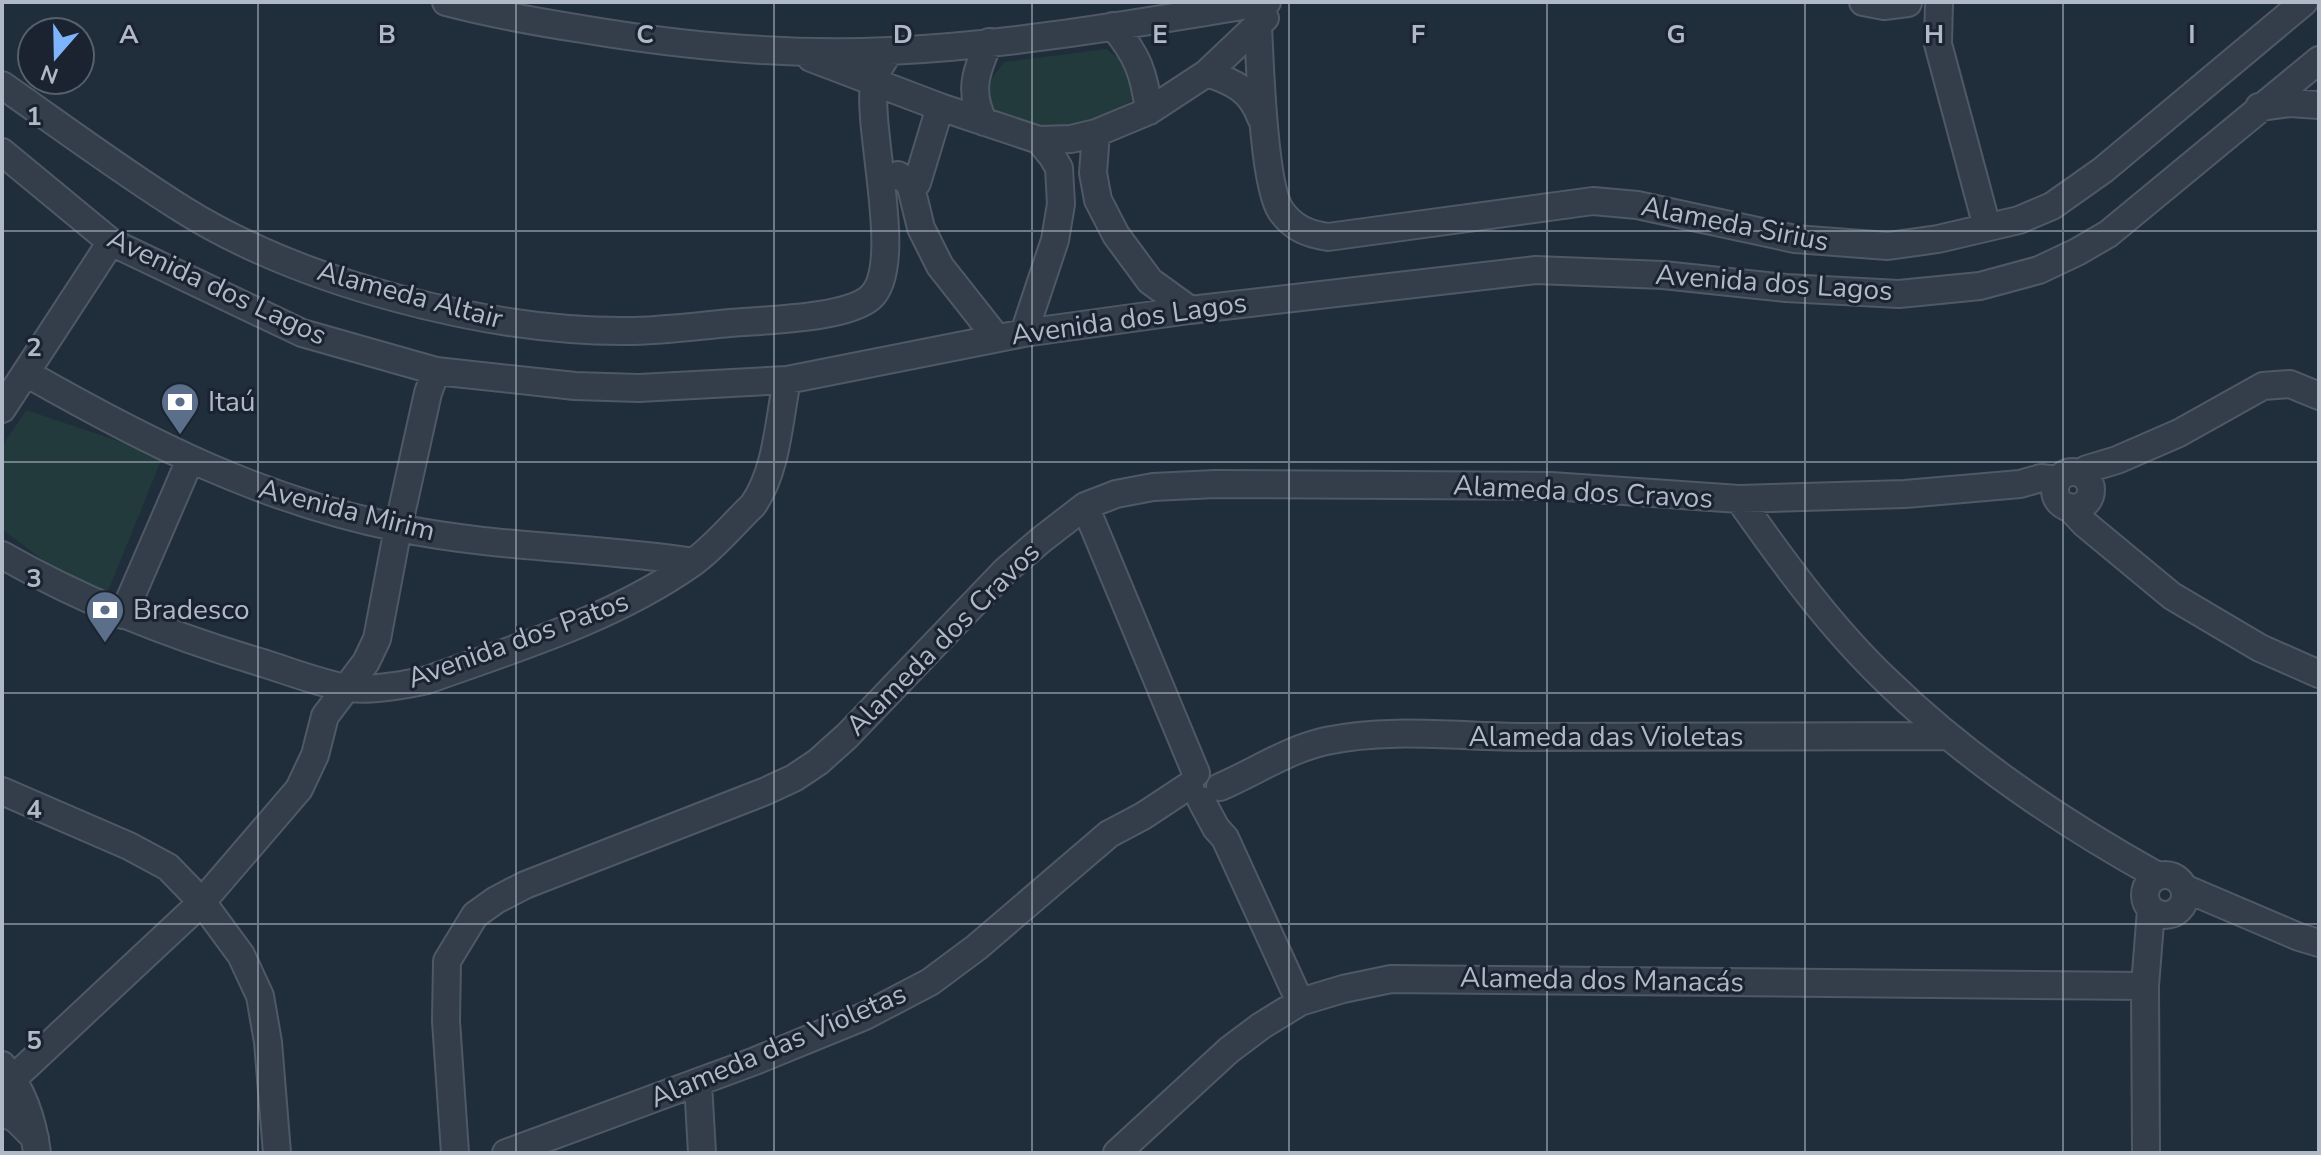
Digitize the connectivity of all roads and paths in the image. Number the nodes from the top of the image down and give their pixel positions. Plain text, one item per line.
1 (446, 2) edge
2 (1281, 2) edge
3 (1863, 2) edge
4 (2304, 2) edge
5 (1922, 3) edge
6 (504, 9) edge
7 (1223, 9) junction
8 (1256, 23) edge
9 (1113, 26) junction
10 (989, 42) junction
11 (890, 51) junction
12 (797, 52) junction
13 (2319, 60) edge
14 (1207, 73) junction
15 (874, 82) junction
16 (2, 85) edge
17 (2319, 105) edge
18 (940, 107) junction
19 (2259, 107) junction
20 (1149, 111) junction
21 (984, 122) junction
22 (1265, 129) junction
23 (1096, 133) junction
24 (1039, 140) junction
25 (2, 152) edge
26 (878, 163) junction
27 (910, 183) junction
28 (1987, 227) junction
29 (111, 242) junction
30 (1190, 310) junction
31 (1024, 333) junction
32 (996, 337) junction
33 (436, 371) junction
34 (26, 373) junction
35 (787, 380) junction
36 (2319, 396) edge
37 (2, 409) edge
38 (190, 460) junction
39 (2074, 491) junction
40 (1739, 499) junction
41 (1085, 506) junction
42 (398, 528) junction
43 (2, 555) edge
44 (694, 562) junction
45 (123, 615) junction
46 (2319, 674) edge
47 (345, 688) junction
48 (1947, 736) junction
49 (1206, 785) junction
50 (2, 791) edge
51 (2164, 898) junction
52 (202, 902) junction
53 (2319, 943) edge
54 (2145, 986) junction
55 (1300, 1002) junction
56 (6, 1077) edge
57 (698, 1083) junction
58 (2, 1111) edge
59 (36, 1146) edge
60 (277, 1153) edge
61 (455, 1153) edge
62 (506, 1153) edge
63 (702, 1153) edge
64 (1117, 1153) edge
65 (2146, 1153) edge

1 - 6 street
2 - 8 street
3 - 5 street
4 - 28 street, Alameda Sirius
5 - 28 street
6 - 12 street
7 - 8 street
7 - 8 street
7 - 9 street
8 - 14 street
8 - 22 street
9 - 10 street
9 - 20 street
10 - 11 street
10 - 21 street
11 - 12 street
11 - 15 street
12 - 15 street
13 - 19 street, Avenida dos Lagos
14 - 20 street
14 - 22 street
15 - 18 street
15 - 26 street, Alameda Altair
16 - 26 street, Alameda Altair
17 - 19 street
18 - 21 street
18 - 27 street
19 - 30 street, Avenida dos Lagos
20 - 23 street
21 - 24 street
22 - 28 street, Alameda Sirius
23 - 24 street
23 - 30 street
24 - 31 street
25 - 29 street, Avenida dos Lagos
26 - 27 street
27 - 32 street
29 - 33 street, Avenida dos Lagos
29 - 34 street
30 - 31 street, Avenida dos Lagos
31 - 32 street, Avenida dos Lagos
32 - 35 street, Avenida dos Lagos
33 - 35 street, Avenida dos Lagos
33 - 42 street
34 - 37 street
34 - 38 street, Avenida Mirim
35 - 44 street, Avenida dos Patos
36 - 39 street
38 - 42 street, Avenida Mirim
38 - 45 street
39 - 40 street, Alameda dos Cravos
39 - 46 street
40 - 41 street, Alameda dos Cravos
40 - 48 street
41 - 49 street
41 - 61 street, Alameda dos Cravos
42 - 44 street, Avenida Mirim
42 - 47 street
43 - 45 street, Avenida dos Patos
44 - 47 street, Avenida dos Patos
45 - 47 street, Avenida dos Patos
47 - 52 street
48 - 49 street, Alameda das Violetas
48 - 51 street
49 - 55 street
49 - 57 street, Alameda das Violetas
50 - 52 street
51 - 53 street
51 - 54 street
52 - 56 street
52 - 60 street
54 - 55 street, Alameda dos Manacás
54 - 65 street
55 - 64 street, Alameda dos Manacás
56 - 59 street
57 - 62 street, Alameda das Violetas
57 - 63 street
58 - 59 street

